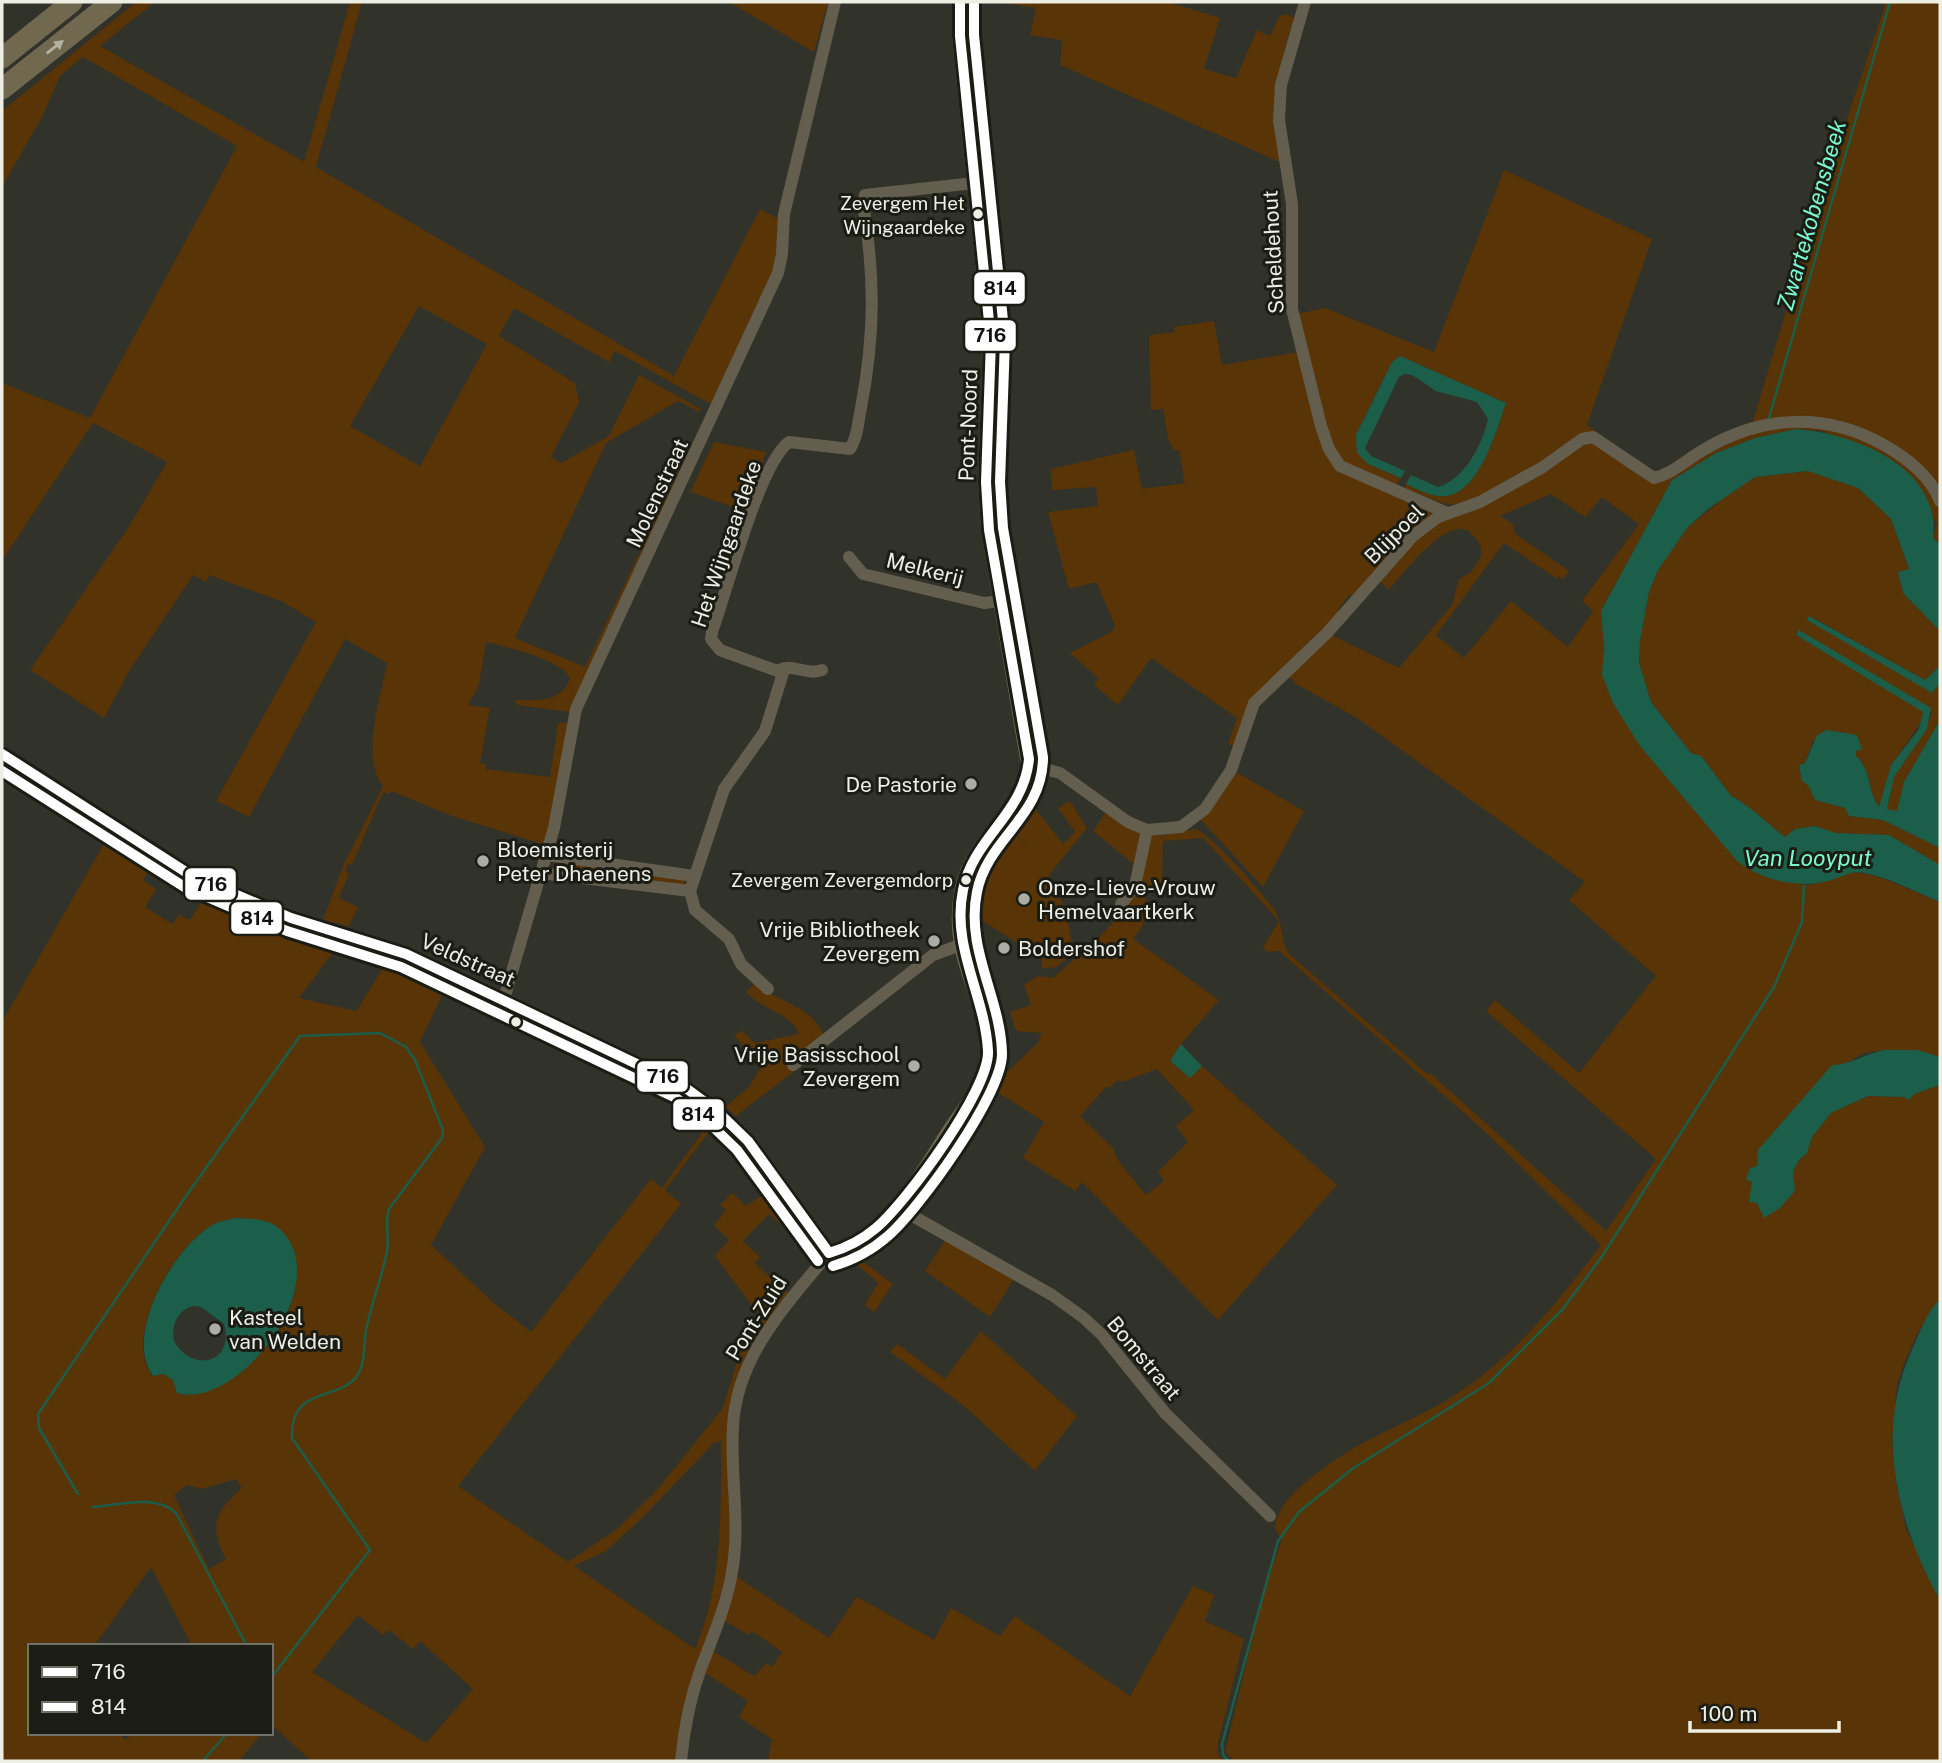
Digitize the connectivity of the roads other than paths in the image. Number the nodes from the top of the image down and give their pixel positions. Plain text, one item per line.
1 (72, 2) edge
2 (112, 2) edge
3 (835, 2) edge
4 (960, 2) edge
5 (1305, 2) edge
6 (2, 58) edge
7 (2, 89) edge
8 (974, 183) junction
9 (1940, 500) edge
10 (1445, 512) junction
11 (849, 557) dead end
12 (1001, 601) junction
13 (779, 670) junction
14 (822, 670) dead end
15 (2, 754) edge
16 (1029, 765) junction
17 (1147, 830) junction
18 (547, 855) junction
19 (541, 873) junction
20 (694, 876) junction
21 (690, 891) junction
22 (1121, 904) dead end
23 (960, 945) junction
24 (768, 989) dead end
25 (504, 999) junction
26 (793, 1065) dead end
27 (897, 1207) junction
28 (829, 1253) junction
29 (1269, 1516) dead end
30 (681, 1761) edge

1 - 6 highway
7 -> 2 highway
3 - 18 street, Molenstraat
4 - 8 street, Pont-Noord
5 - 10 street, Scheldehout
8 - 12 street, Pont-Noord
8 - 13 street, Het Wijngaardeke
9 - 10 street, Blijpoel
10 - 17 street, Blijpoel
11 - 12 street, Melkerij
12 - 16 street, Pont-Noord
13 - 14 street, Het Wijngaardeke
13 - 20 street
15 - 25 street, Veldstraat
16 - 17 street
16 - 23 street
17 - 22 street
18 - 19 street, Molenstraat
18 - 20 street
19 - 21 street
19 - 25 street, Molenstraat
20 - 21 street
21 - 24 street
23 - 26 street
23 - 27 street, Pont-Zuid
25 - 28 street, Veldstraat
27 - 28 street, Pont-Zuid
27 - 29 street, Bomstraat
28 - 30 street, Pont-Zuid

